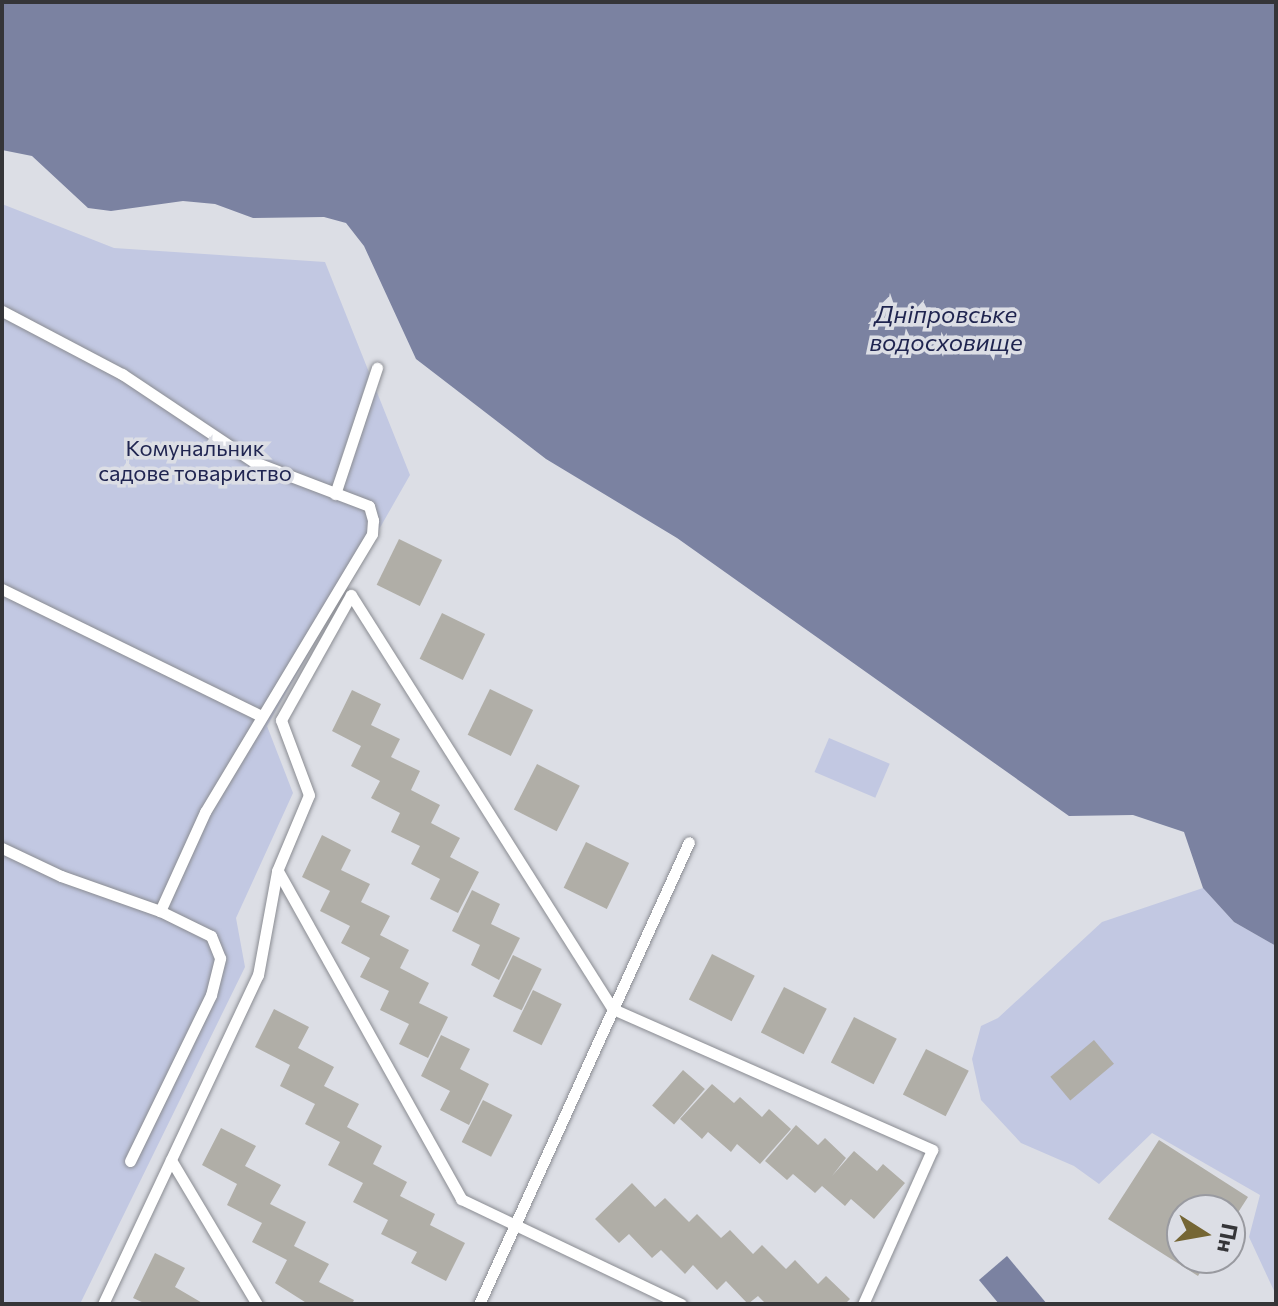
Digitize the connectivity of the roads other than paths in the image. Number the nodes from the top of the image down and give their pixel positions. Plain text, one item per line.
1 (2, 311) edge
2 (377, 368) dead end
3 (335, 494) junction
4 (2, 589) edge
5 (259, 715) junction
6 (689, 842) dead end
7 (2, 848) edge
8 (277, 871) junction
9 (160, 911) junction
10 (613, 1009) junction
11 (171, 1160) junction
12 (130, 1161) dead end
13 (514, 1228) junction
14 (103, 1304) edge
15 (257, 1304) edge
16 (479, 1304) edge
17 (681, 1304) edge
18 (863, 1304) edge

1 - 3 lane
2 - 3 lane
3 - 5 lane
4 - 5 lane
5 - 9 lane
6 - 10 lane
7 - 9 lane
8 - 10 lane
8 - 11 lane
8 - 13 lane
9 - 12 lane
10 - 13 lane
10 - 18 lane
11 - 14 lane
11 - 15 lane
13 - 16 lane
13 - 17 lane

